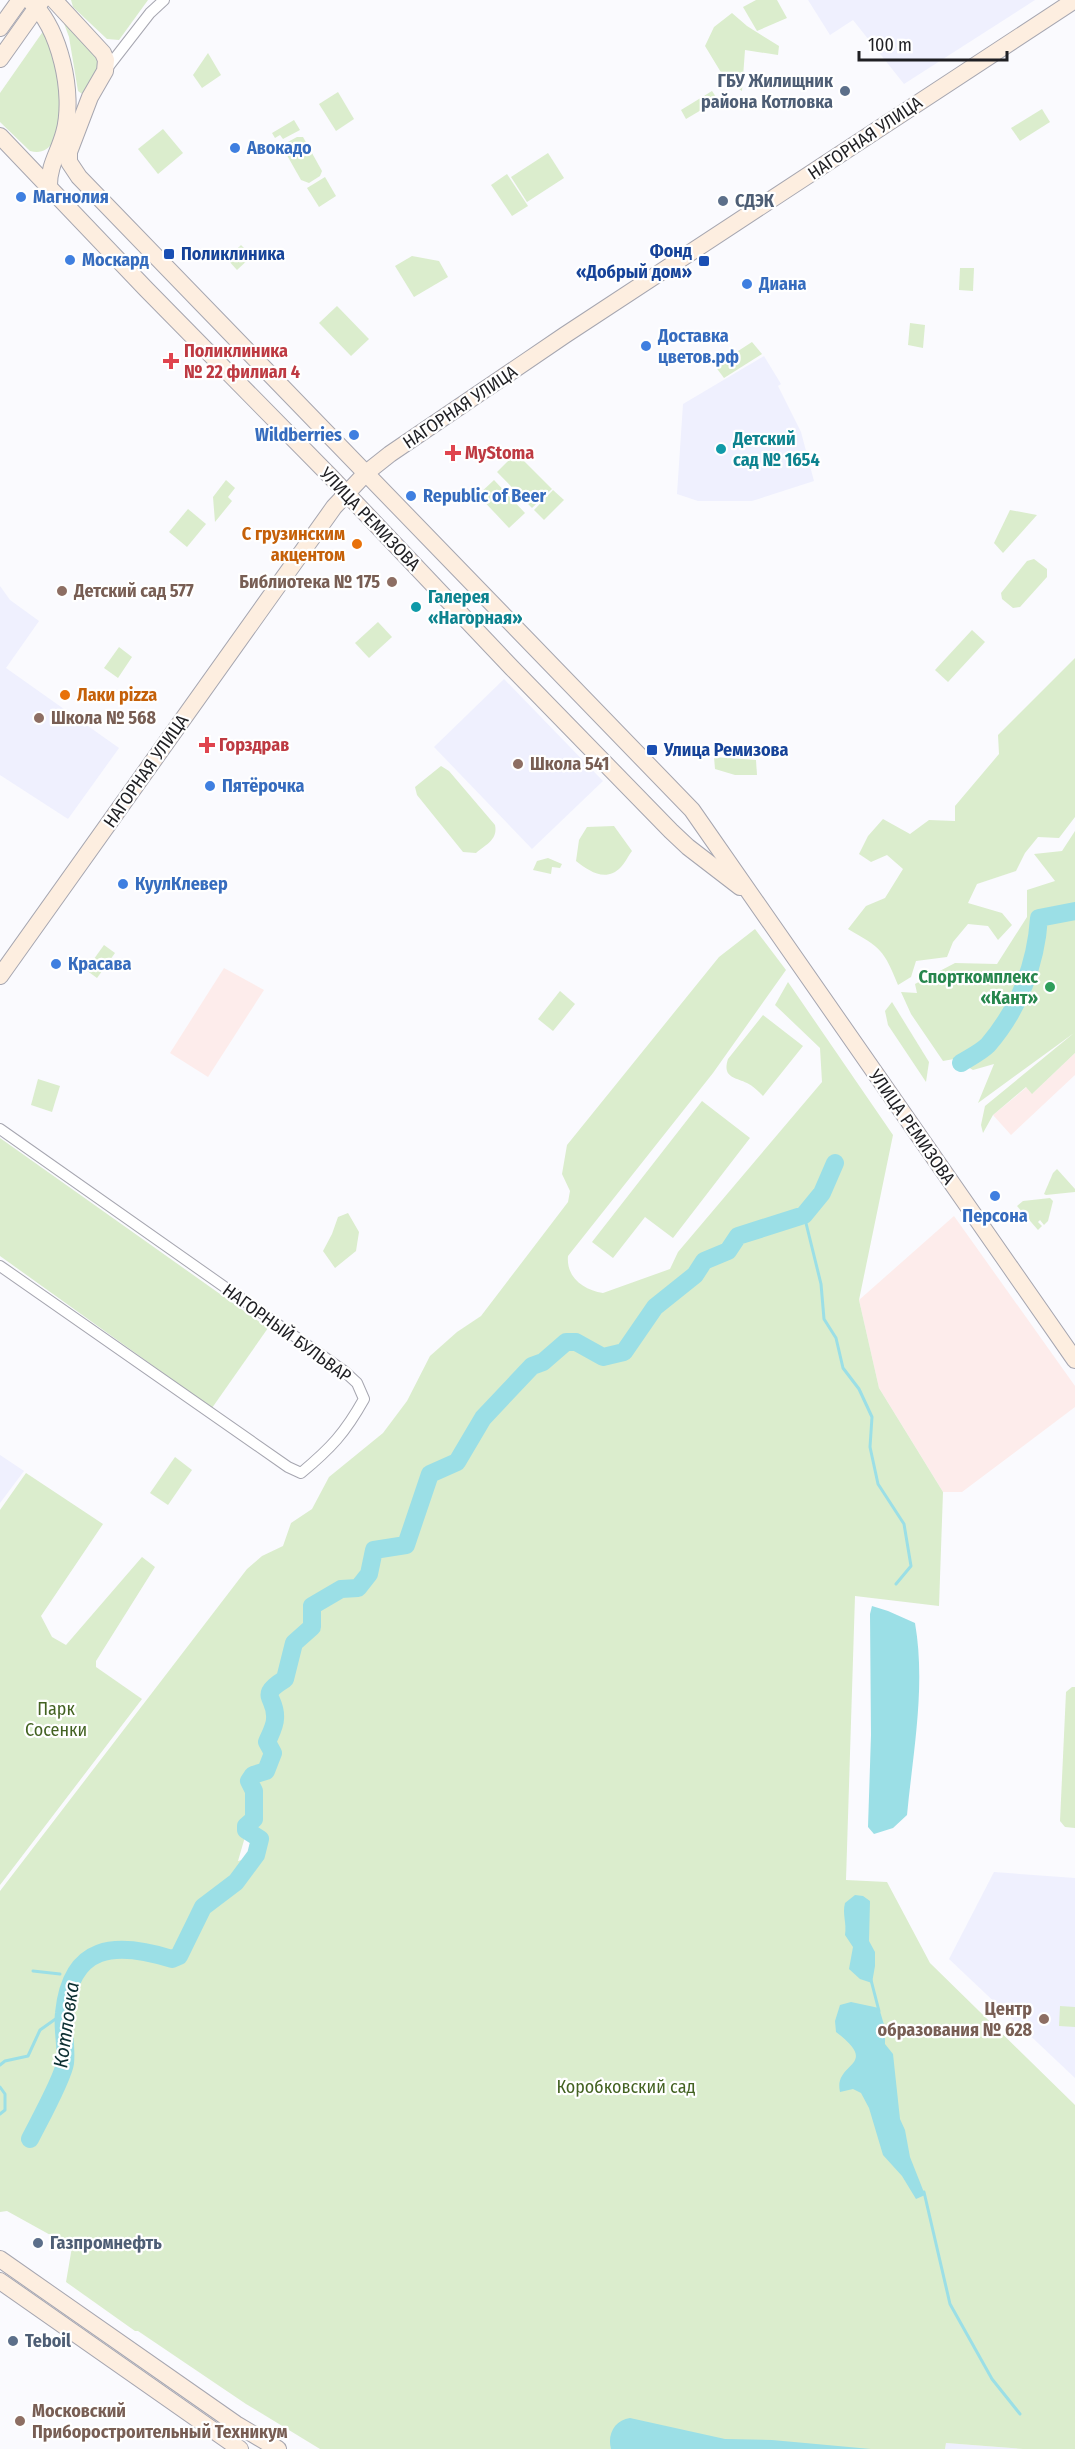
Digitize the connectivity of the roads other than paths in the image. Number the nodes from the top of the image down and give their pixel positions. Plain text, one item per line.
1 (20, 0) edge
2 (54, 0) edge
3 (164, 0) edge
4 (1075, 0) edge
5 (36, 2) edge
6 (0, 28) edge
7 (0, 59) edge
8 (105, 71) junction
9 (67, 89) junction
10 (90, 97) junction
11 (0, 135) edge
12 (57, 148) junction
13 (20, 156) junction
14 (79, 177) junction
15 (49, 185) junction
16 (366, 473) junction
17 (347, 494) junction
18 (692, 810) junction
19 (671, 831) junction
20 (712, 839) junction
21 (697, 853) junction
22 (750, 895) junction
23 (0, 976) edge
24 (0, 1129) edge
25 (0, 1266) edge
26 (1075, 1360) edge
27 (0, 2259) edge
28 (0, 2281) edge
29 (240, 2449) edge
30 (278, 2449) edge

1 - 6 street
2 - 8 street
3 - 8 street
4 - 16 street, НАГОРНАЯ УЛИЦА
5 - 7 street
5 - 9 street
8 - 10 street, УЛИЦА РЕМИЗОВА
9 - 10 street
9 - 12 street
10 - 14 street, УЛИЦА РЕМИЗОВА
11 - 13 street, УЛИЦА РЕМИЗОВА
12 - 13 street
12 - 15 street
13 - 15 street, УЛИЦА РЕМИЗОВА
14 - 15 street
14 - 16 street, УЛИЦА РЕМИЗОВА
15 - 17 street, УЛИЦА РЕМИЗОВА
16 - 17 street, НАГОРНАЯ УЛИЦА
16 - 18 street, УЛИЦА РЕМИЗОВА
17 - 19 street, УЛИЦА РЕМИЗОВА
17 - 23 street, НАГОРНАЯ УЛИЦА
18 - 19 street
18 - 20 street, УЛИЦА РЕМИЗОВА
19 - 21 street, УЛИЦА РЕМИЗОВА
20 - 21 street
20 - 22 street, УЛИЦА РЕМИЗОВА
21 - 22 street, УЛИЦА РЕМИЗОВА
22 - 26 street, УЛИЦА РЕМИЗОВА
24 - 25 street, НАГОРНЫЙ БУЛЬВАР
27 - 30 street
28 - 29 street

